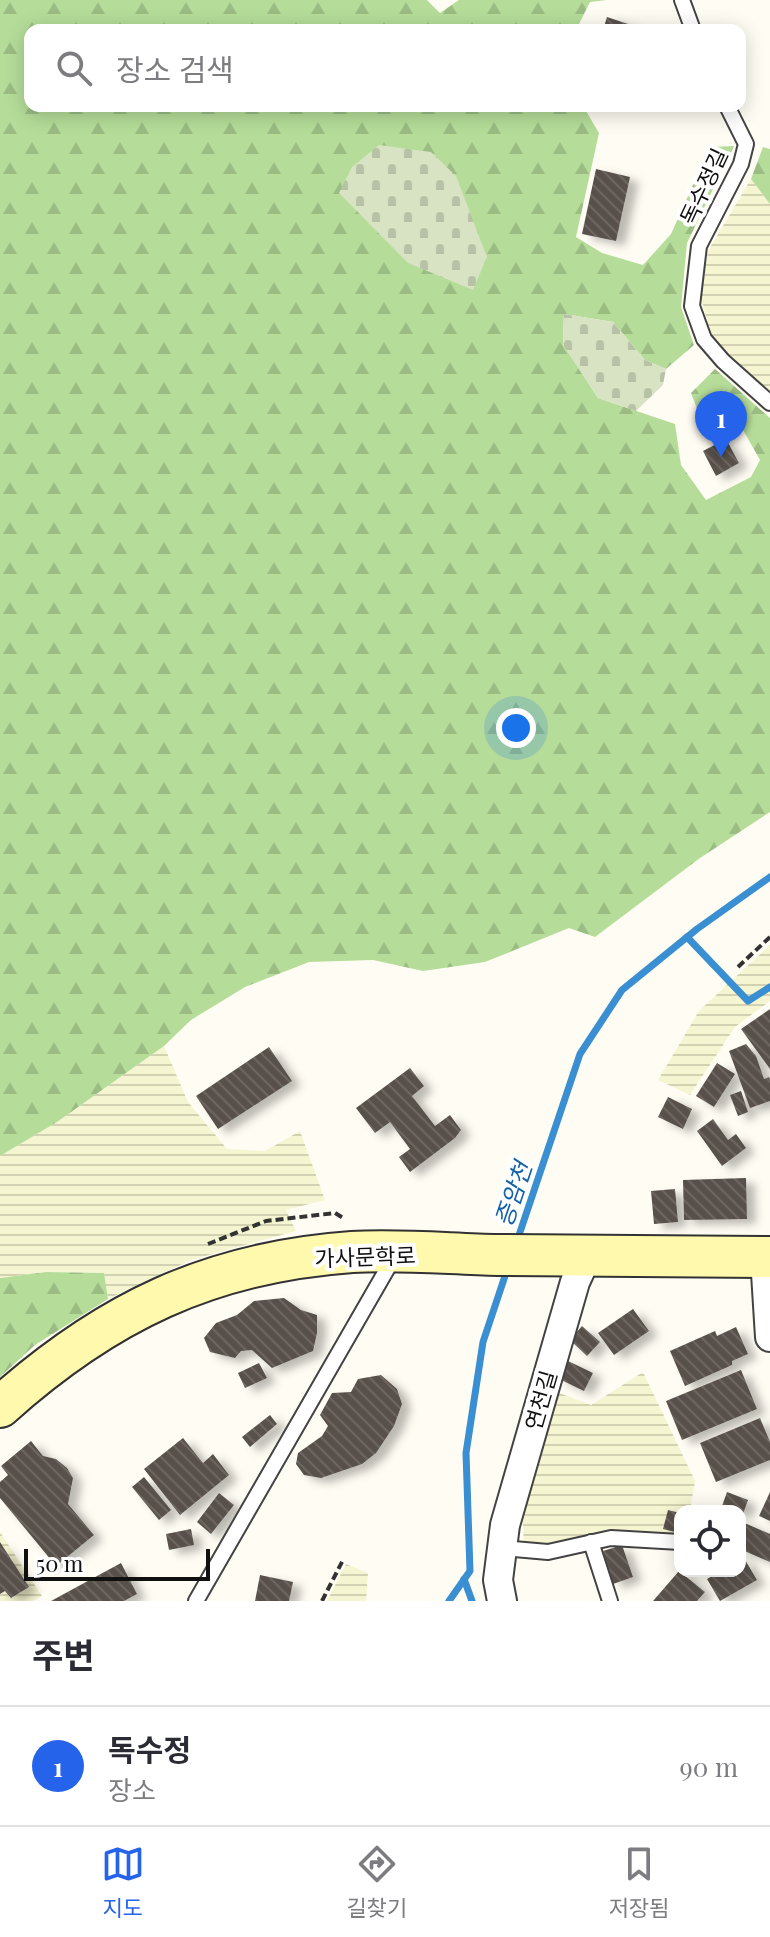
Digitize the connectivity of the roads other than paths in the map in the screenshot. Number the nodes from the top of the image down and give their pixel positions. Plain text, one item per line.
1 (682, 0) edge
2 (691, 24) edge
3 (730, 112) edge
4 (770, 403) edge
5 (412, 1254) junction
6 (582, 1256) junction
7 (768, 1257) edge
8 (770, 1337) edge
9 (0, 1407) edge
10 (591, 1542) junction
11 (674, 1542) edge
12 (502, 1548) junction
13 (196, 1601) edge
14 (502, 1601) edge
15 (610, 1601) edge

1 - 2 lane
3 - 4 lane, 독수정길
5 - 6 main road, 가사문학로
5 - 9 main road, 가사문학로
5 - 13 lane
6 - 7 main road, 가사문학로
6 - 12 street, 연천길
7 - 8 street
10 - 11 lane
10 - 12 lane
10 - 15 lane
12 - 14 street, 연천길

